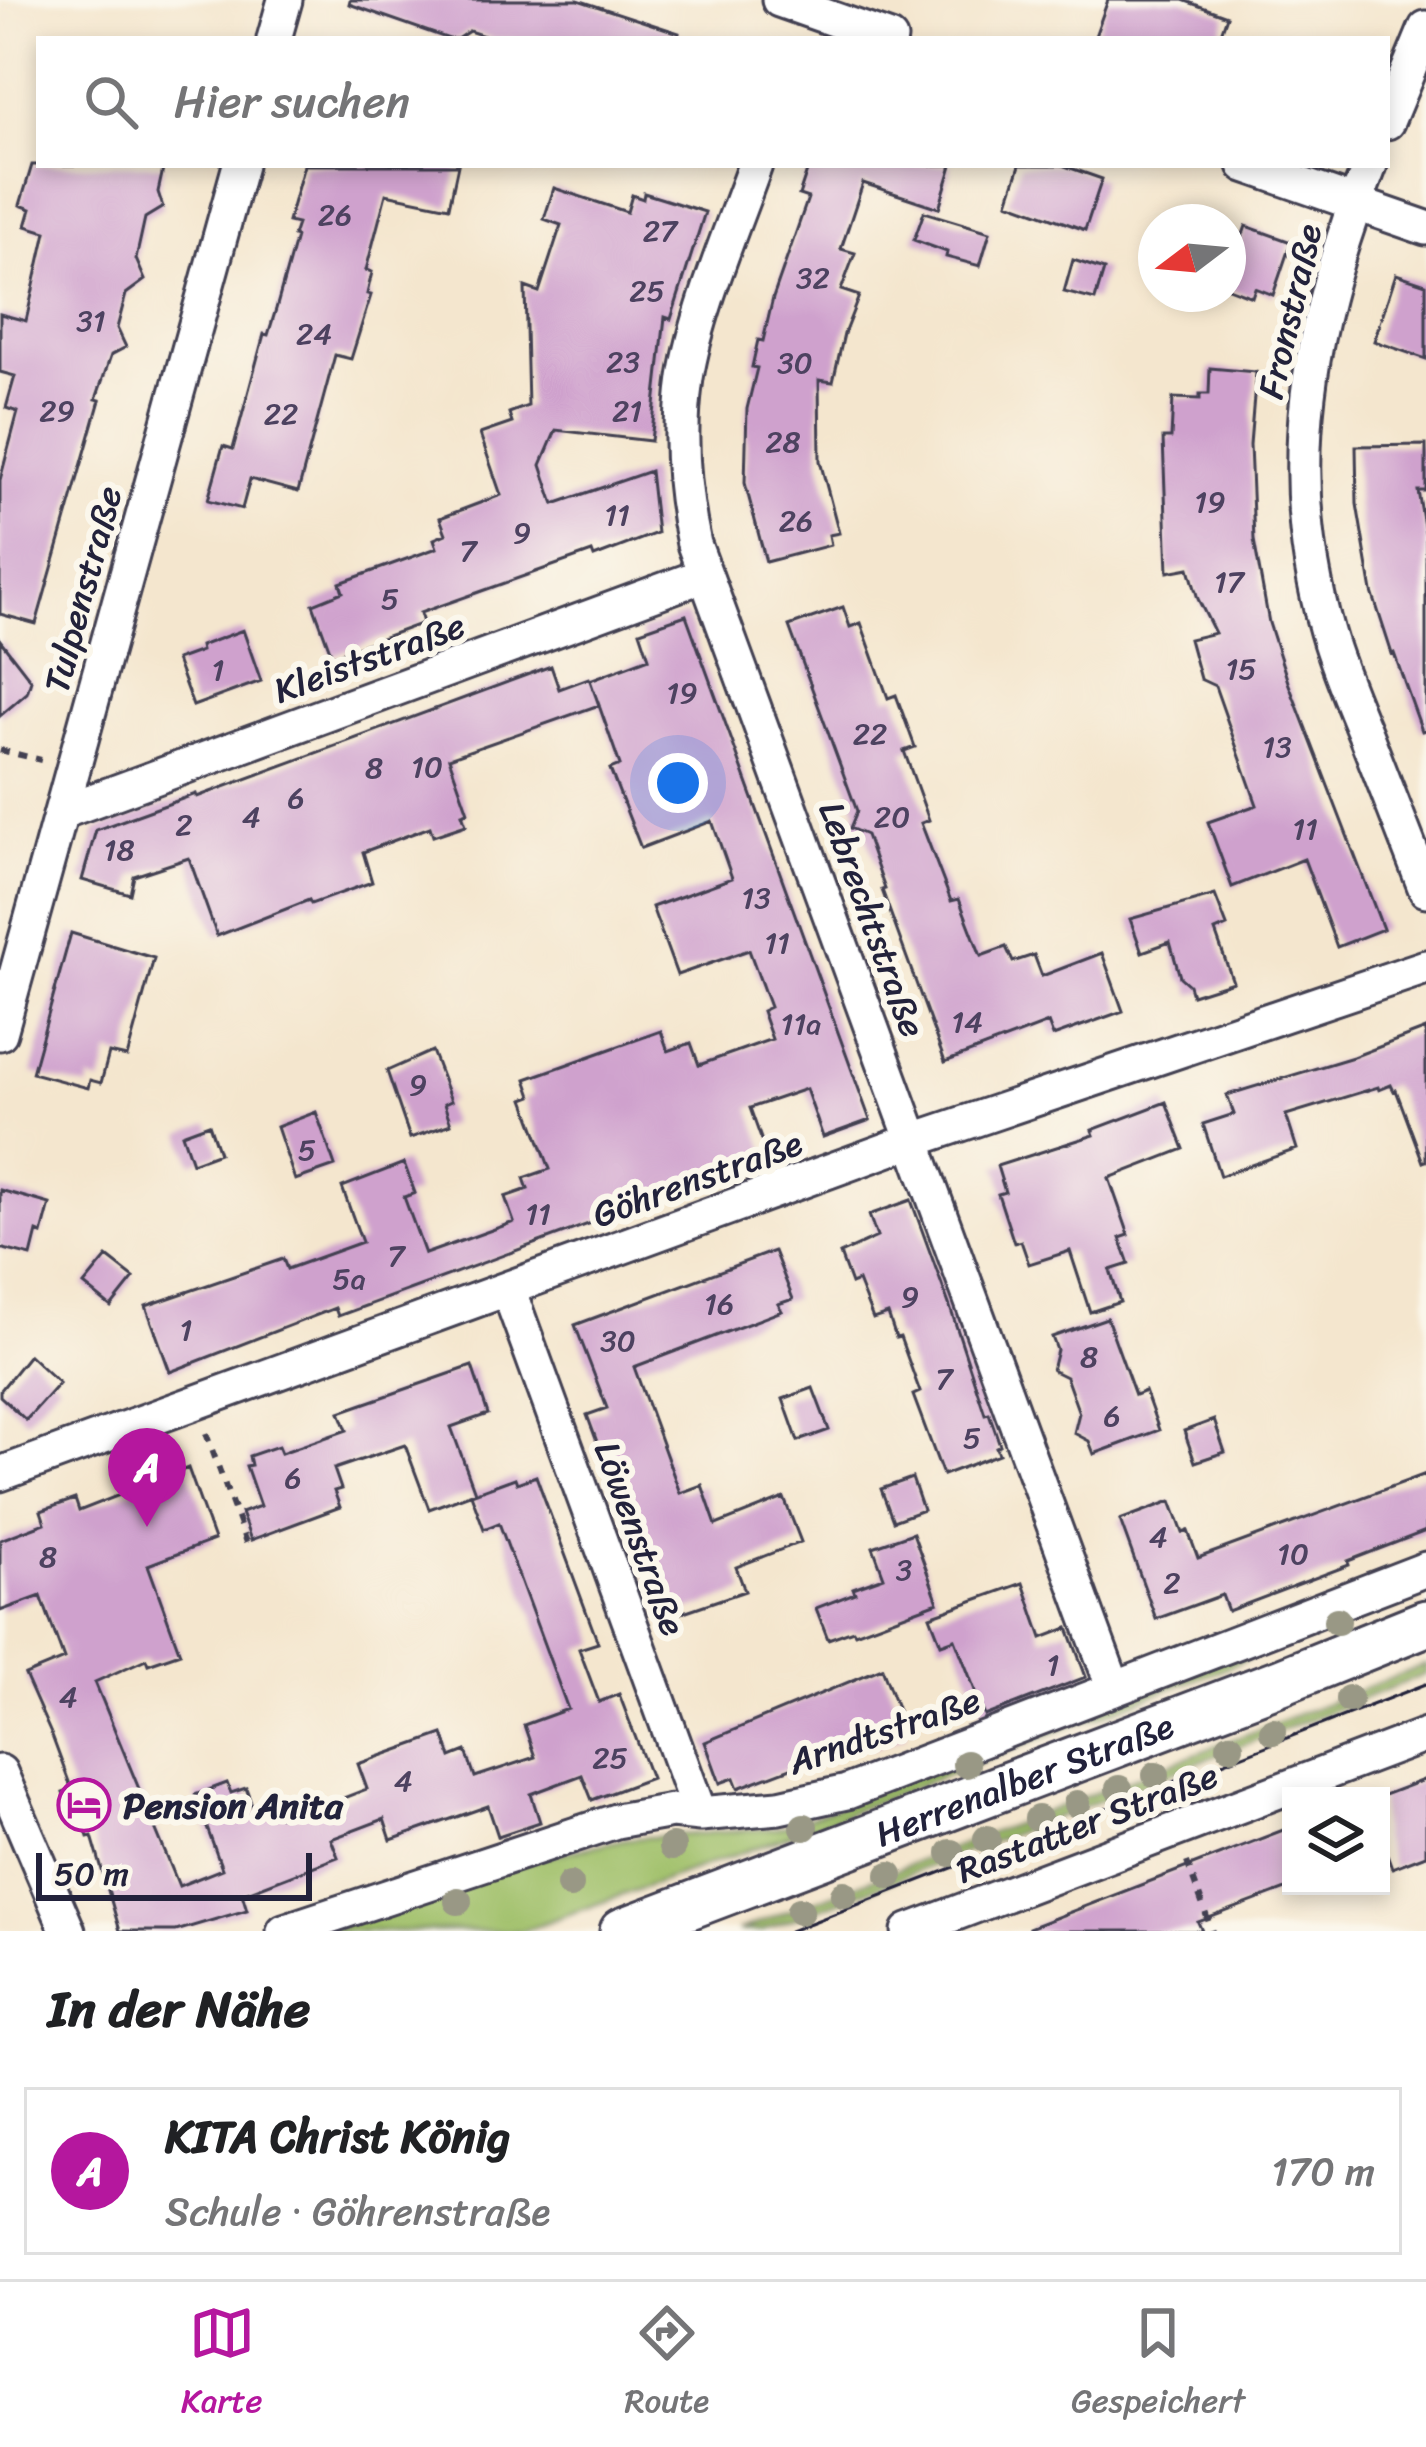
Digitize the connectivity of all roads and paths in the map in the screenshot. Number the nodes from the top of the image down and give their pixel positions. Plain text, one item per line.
1 (285, 0) edge
2 (800, 12) edge
3 (1426, 28) edge
4 (275, 36) edge
5 (880, 36) edge
6 (1390, 115) edge
7 (239, 168) edge
8 (754, 168) edge
9 (1253, 168) edge
10 (1369, 168) edge
11 (1355, 204) junction
12 (1426, 228) edge
13 (704, 575) junction
14 (62, 812) junction
15 (1426, 890) edge
16 (1426, 967) edge
17 (0, 1033) edge
18 (914, 1140) junction
19 (508, 1289) junction
20 (195, 1403) junction
21 (0, 1474) edge
22 (248, 1548) dead end
23 (1426, 1569) edge
24 (1426, 1623) edge
25 (1114, 1689) junction
26 (1426, 1735) edge
27 (0, 1772) edge
28 (700, 1814) junction
29 (1175, 1831) junction
30 (68, 1931) edge
31 (284, 1931) edge
32 (623, 1931) edge
33 (909, 1931) edge
34 (1212, 1931) edge

1 - 4 street
2 - 5 street
3 - 6 street
7 - 14 street, Tulpenstraße
8 - 13 street, Lebrechtstraße
9 - 11 street
10 - 11 street, Fronstraße
11 - 12 street
11 - 15 street, Fronstraße
13 - 14 street, Kleiststraße
13 - 18 street, Lebrechtstraße
14 - 17 street, Tulpenstraße
16 - 18 street, Göhrenstraße
18 - 19 street, Göhrenstraße
18 - 25 street, Lebrechtstraße
19 - 20 street, Göhrenstraße
19 - 28 street, Löwenstraße
20 - 21 street, Göhrenstraße
20 - 22 path
23 - 25 street, Arndtstraße
24 - 32 main road, Herrenalber Straße
25 - 28 street, Arndtstraße
26 - 29 street, Rastatter Straße
27 - 30 street
28 - 31 street, Arndtstraße
29 - 33 street, Rastatter Straße
29 - 34 path

